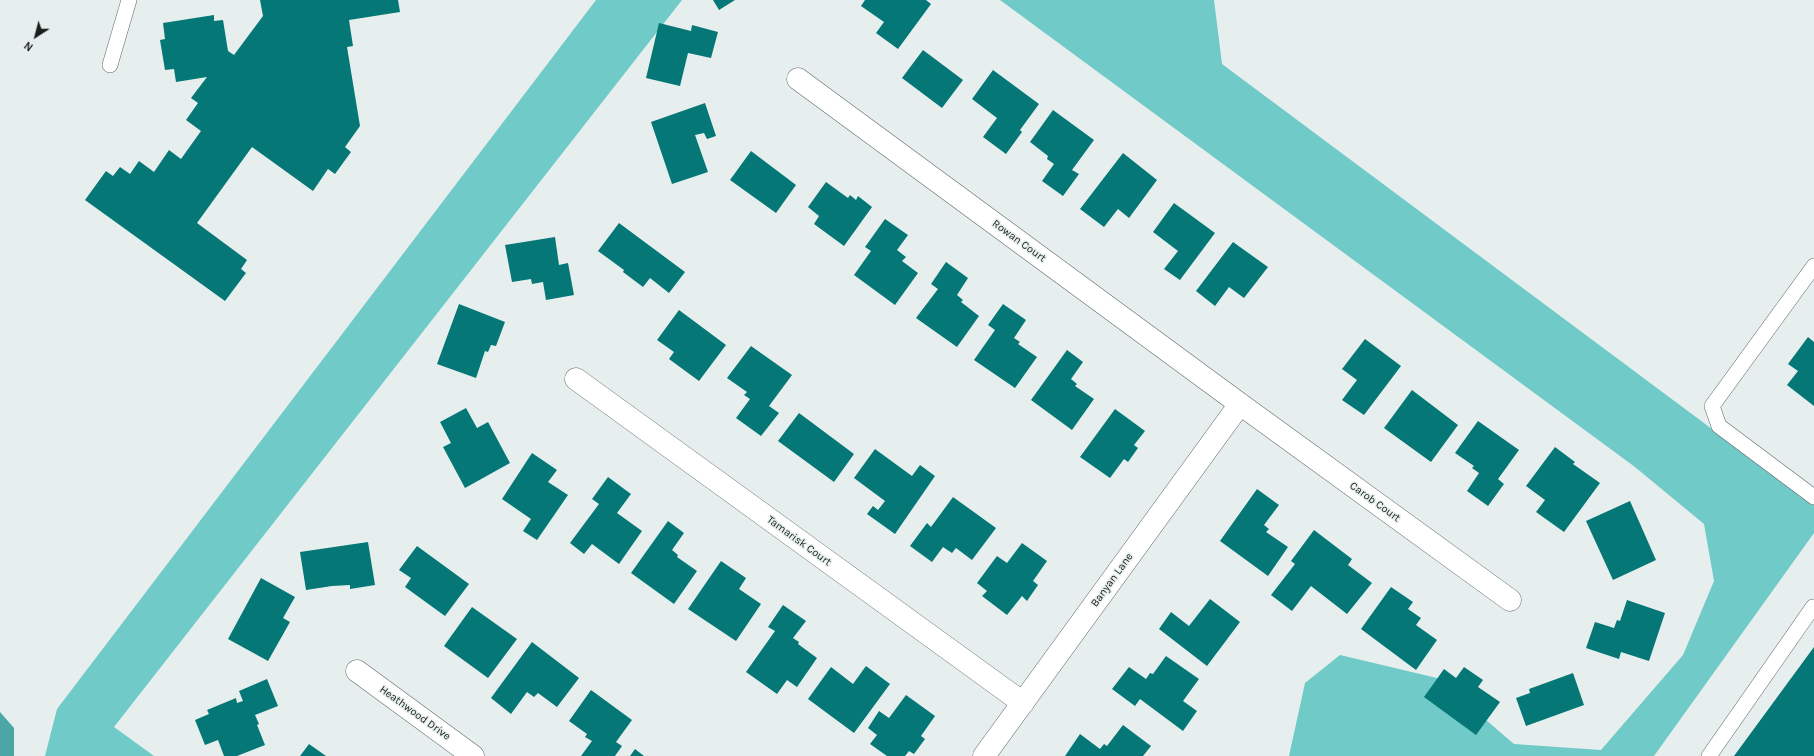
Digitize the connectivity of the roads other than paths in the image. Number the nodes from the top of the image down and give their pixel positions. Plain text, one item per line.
1 (129, 0) edge
2 (110, 65) dead end
3 (798, 79) dead end
4 (1814, 266) edge
5 (576, 379) dead end
6 (1240, 404) junction
7 (1814, 496) edge
8 (1510, 600) dead end
9 (1813, 607) edge
10 (357, 671) dead end
11 (1023, 703) junction
12 (473, 756) edge
13 (984, 756) edge
14 (1709, 756) edge

1 - 2 lane
3 - 6 street, Rowan Court
4 - 7 lane
5 - 11 street, Tamarisk Court
6 - 8 street, Carob Court
6 - 11 street, Banyan Lane
9 - 14 lane
10 - 12 street, Heathwood Drive
11 - 13 street, Banyan Lane

